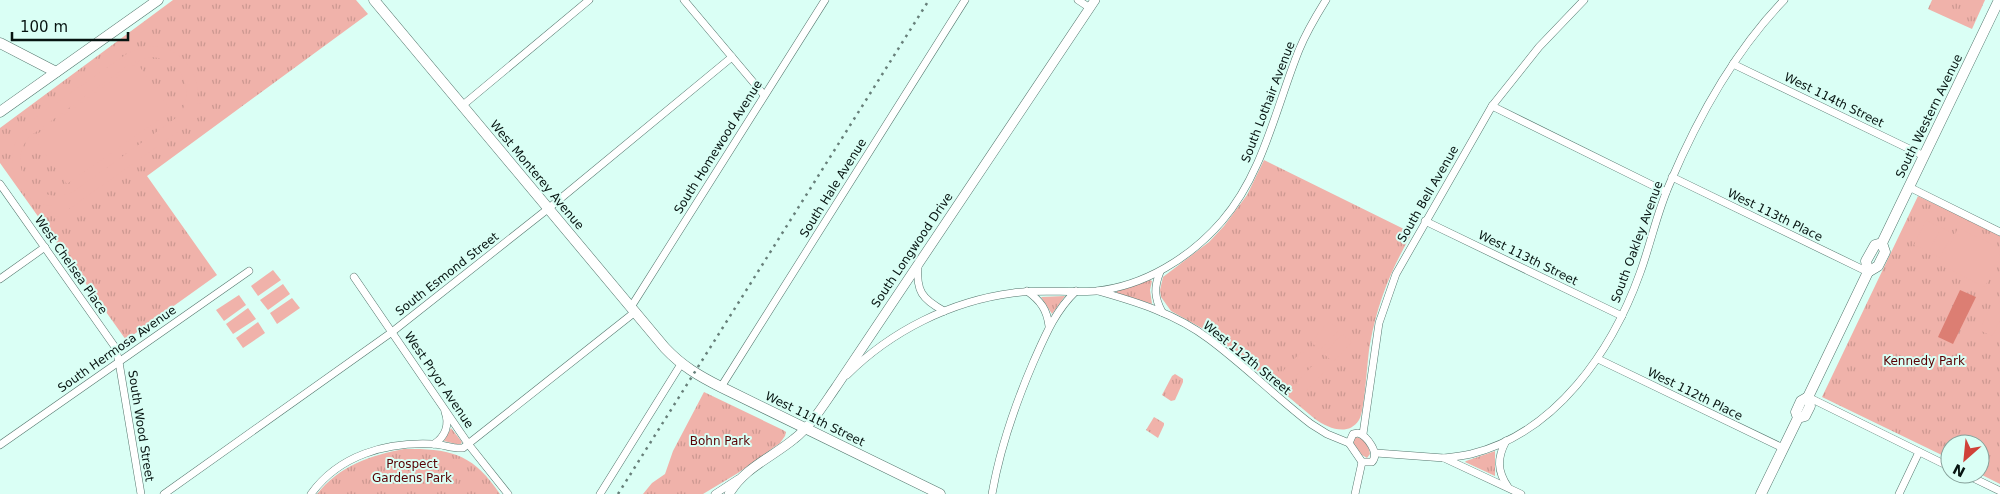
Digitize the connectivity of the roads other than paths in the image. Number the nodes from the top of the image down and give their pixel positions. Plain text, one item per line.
1 (157, 0) edge
2 (589, 0) edge
3 (684, 0) edge
4 (825, 0) edge
5 (965, 0) edge
6 (1078, 0) edge
7 (1326, 0) edge
8 (1584, 0) edge
9 (1784, 0) edge
10 (1999, 0) edge
11 (376, 1) edge
12 (1092, 4) edge
13 (0, 43) edge
14 (732, 56) junction
15 (1733, 64) junction
16 (56, 72) junction
17 (764, 95) junction
18 (463, 105) junction
19 (1492, 106) junction
20 (0, 112) edge
21 (1924, 156) junction
22 (1672, 177) junction
23 (0, 184) edge
24 (1909, 187) junction
25 (1666, 192) junction
26 (549, 208) junction
27 (1425, 221) junction
28 (2000, 232) edge
29 (45, 247) junction
30 (918, 264) junction
31 (249, 271) dead end
32 (1160, 272) junction
33 (1868, 272) junction
34 (354, 277) dead end
35 (0, 279) edge
36 (1027, 291) junction
37 (1097, 291) junction
38 (1076, 292) junction
39 (633, 309) junction
40 (944, 310) junction
41 (1162, 312) junction
42 (1622, 316) junction
43 (1049, 327) junction
44 (392, 332) junction
45 (1598, 359) junction
46 (120, 362) junction
47 (681, 364) junction
48 (721, 387) junction
49 (835, 389) junction
50 (1808, 398) junction
51 (444, 408) junction
52 (805, 429) junction
53 (1363, 434) junction
54 (1506, 441) junction
55 (1349, 443) junction
56 (434, 444) junction
57 (0, 445) edge
58 (469, 445) junction
59 (1783, 448) junction
60 (1920, 452) junction
61 (1376, 453) junction
62 (1444, 458) junction
63 (1362, 462) junction
64 (1940, 462) edge
65 (741, 476) junction
66 (1986, 484) edge
67 (1508, 488) junction
68 (2000, 491) edge
69 (141, 494) edge
70 (164, 494) edge
71 (311, 494) edge
72 (508, 494) edge
73 (600, 494) edge
74 (715, 494) edge
75 (729, 494) edge
76 (940, 494) edge
77 (992, 494) edge
78 (1355, 494) edge
79 (1521, 494) edge
80 (1762, 494) edge
81 (1899, 494) edge

1 - 16 main road
2 - 18 street
3 - 14 street
4 - 17 street, South Homewood Avenue
5 - 48 street, South Hale Avenue
6 - 12 street
7 - 32 street, South Lothair Avenue
8 - 19 street, South Bell Avenue
9 - 15 street, South Oakley Avenue
10 - 21 main road, South Western Avenue
11 - 18 main road, West Monterey Avenue
12 - 30 street, South Longwood Drive
13 - 16 main road
14 - 17 street
14 - 26 street, South Esmond Street
15 - 21 street, West 114th Street
15 - 22 street, South Oakley Avenue
16 - 20 main road
17 - 39 street, South Homewood Avenue
18 - 26 main road, West Monterey Avenue
19 - 25 street
19 - 27 street, South Bell Avenue
21 - 24 main road, South Western Avenue
22 - 25 street, South Oakley Avenue
22 - 33 street, West 113th Place
23 - 29 street, West Chelsea Place
24 - 28 street
24 - 33 main road, South Western Avenue
25 - 42 street, South Oakley Avenue
26 - 39 main road, West Monterey Avenue
26 - 44 street, South Esmond Street
27 - 42 street, West 113th Street
27 - 53 street, South Bell Avenue
29 - 35 street
29 - 46 street, West Chelsea Place
30 - 40 street
30 - 49 street, South Longwood Drive
31 - 46 street, South Hermosa Avenue
32 - 37 street, South Lothair Avenue
32 - 41 street
33 - 50 main road, South Western Avenue
34 - 44 street, West Pryor Avenue
36 - 38 street, South Lothair Avenue
36 - 40 street, South Lothair Avenue
36 - 43 street
37 - 38 street, South Lothair Avenue
37 - 41 street, West 112th Street
38 - 43 street
39 - 47 main road, West Monterey Avenue
39 - 58 street, South Homewood Avenue
40 - 49 street, South Lothair Avenue
41 - 55 street, West 112th Street
42 - 45 street, South Oakley Avenue
43 - 77 street
44 - 51 street, West Pryor Avenue
44 - 70 street, South Esmond Street
45 - 54 street, South Oakley Avenue
45 - 59 street, West 112th Place
46 - 57 street, South Hermosa Avenue
46 - 69 street, South Wood Street
47 - 48 main road, West 111th Street
47 - 73 street
48 - 52 main road, West 111th Street
49 - 52 street, South Longwood Drive
50 - 59 main road, South Western Avenue
50 - 60 street
51 - 56 street
51 - 58 street, West Pryor Avenue
52 - 65 street, South Longwood Drive
52 - 76 main road, West 111th Street
53 - 55 street
53 - 61 street
54 - 62 street, South Oakley Avenue
54 - 67 street
55 - 63 street
56 - 58 street
56 - 71 street
58 - 72 street, West Pryor Avenue
59 - 80 main road, South Western Avenue
60 - 64 street
60 - 81 street
61 - 62 street
61 - 63 street
62 - 67 street
63 - 78 street
65 - 74 street
65 - 75 street, South Longwood Drive
66 - 68 street
67 - 79 street

